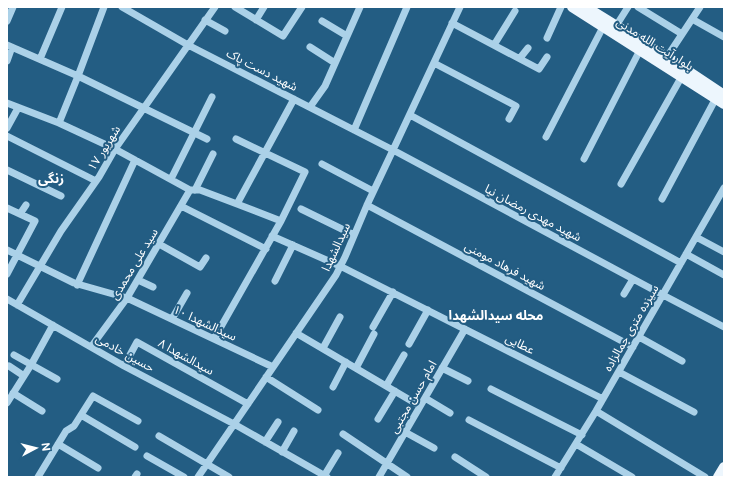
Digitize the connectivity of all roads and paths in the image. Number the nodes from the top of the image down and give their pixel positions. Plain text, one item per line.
1 (13, 7) edge
2 (62, 7) edge
3 (104, 7) edge
4 (122, 7) edge
5 (215, 7) edge
6 (234, 7) edge
7 (264, 7) edge
8 (302, 7) edge
9 (360, 7) edge
10 (406, 7) edge
11 (460, 7) edge
12 (561, 7) edge
13 (572, 7) edge
14 (586, 7) edge
15 (628, 7) edge
16 (638, 7) edge
17 (700, 7) edge
18 (515, 11) dead end
19 (692, 19) junction
20 (205, 20) junction
21 (256, 20) junction
22 (7, 21) edge
23 (322, 21) dead end
24 (452, 23) junction
25 (616, 26) junction
26 (603, 27) junction
27 (224, 31) dead end
28 (682, 34) junction
29 (347, 36) junction
30 (724, 37) edge
31 (547, 38) dead end
32 (188, 45) junction
33 (494, 45) junction
34 (10, 46) edge
35 (310, 47) dead end
36 (528, 48) dead end
37 (640, 50) junction
38 (547, 57) dead end
39 (667, 57) junction
40 (520, 58) junction
41 (40, 59) junction
42 (7, 61) edge
43 (335, 62) junction
44 (434, 63) junction
45 (78, 76) junction
46 (682, 76) junction
47 (212, 97) dead end
48 (294, 99) junction
49 (721, 99) edge
50 (7, 103) edge
51 (144, 107) junction
52 (310, 107) junction
53 (18, 108) junction
54 (410, 115) junction
55 (509, 119) dead end
56 (59, 124) junction
57 (7, 128) edge
58 (354, 130) junction
59 (194, 132) junction
60 (7, 136) edge
61 (546, 137) dead end
62 (207, 138) dead end
63 (236, 139) dead end
64 (115, 149) junction
65 (393, 150) junction
66 (265, 153) junction
67 (213, 154) dead end
68 (584, 159) dead end
69 (135, 160) junction
70 (322, 164) dead end
71 (7, 170) edge
72 (171, 179) junction
73 (96, 181) junction
74 (621, 184) dead end
75 (724, 188) edge
76 (193, 190) junction
77 (373, 191) junction
78 (61, 196) dead end
79 (662, 199) dead end
80 (237, 204) junction
81 (26, 205) dead end
82 (366, 205) junction
83 (181, 206) junction
84 (7, 208) edge
85 (301, 209) dead end
86 (20, 214) junction
87 (281, 222) junction
88 (354, 235) junction
89 (272, 236) junction
90 (696, 237) junction
91 (159, 244) junction
92 (293, 246) junction
93 (266, 249) junction
94 (7, 250) edge
95 (724, 252) edge
96 (686, 254) junction
97 (17, 255) junction
98 (206, 258) dead end
99 (681, 263) junction
100 (40, 266) junction
101 (340, 266) junction
102 (7, 274) edge
103 (724, 275) edge
104 (633, 279) junction
105 (138, 280) junction
106 (275, 281) dead end
107 (77, 284) junction
108 (153, 287) dead end
109 (393, 292) junction
110 (187, 293) dead end
111 (624, 294) dead end
112 (662, 295) junction
113 (127, 298) junction
114 (7, 300) edge
115 (18, 305) junction
116 (428, 310) junction
117 (340, 317) dead end
118 (172, 319) junction
119 (53, 325) junction
120 (724, 326) edge
121 (465, 329) junction
122 (296, 333) junction
123 (638, 337) junction
124 (214, 339) junction
125 (409, 344) dead end
126 (91, 347) junction
127 (633, 347) junction
128 (323, 348) junction
129 (14, 355) dead end
130 (404, 355) dead end
131 (682, 361) dead end
132 (346, 362) junction
133 (31, 365) junction
134 (9, 366) dead end
135 (124, 366) junction
136 (273, 367) junction
137 (356, 368) junction
138 (442, 368) junction
139 (619, 372) junction
140 (24, 376) junction
141 (266, 377) junction
142 (57, 379) dead end
143 (468, 381) dead end
144 (386, 386) junction
145 (332, 387) dead end
146 (491, 389) dead end
147 (395, 391) junction
148 (13, 393) junction
149 (425, 398) junction
150 (603, 399) junction
151 (7, 403) edge
152 (248, 404) junction
153 (420, 406) junction
154 (318, 410) dead end
155 (42, 411) dead end
156 (596, 411) junction
157 (694, 412) dead end
158 (450, 413) dead end
159 (81, 416) junction
160 (378, 419) dead end
161 (470, 420) dead end
162 (138, 421) dead end
163 (278, 422) dead end
164 (234, 424) junction
165 (294, 432) dead end
166 (405, 432) junction
167 (343, 434) dead end
168 (582, 435) junction
169 (159, 436) dead end
170 (265, 442) junction
171 (58, 444) junction
172 (576, 444) junction
173 (135, 447) dead end
174 (434, 448) dead end
175 (282, 452) junction
176 (338, 453) dead end
177 (147, 456) dead end
178 (455, 457) dead end
179 (207, 464) junction
180 (387, 464) junction
181 (724, 466) edge
182 (98, 468) dead end
183 (561, 468) junction
184 (326, 476) edge
185 (38, 477) edge
186 (184, 477) edge
187 (198, 477) edge
188 (229, 477) edge
189 (380, 477) edge
190 (407, 477) edge
191 (486, 477) edge
192 (555, 477) edge
193 (632, 477) edge
194 (705, 477) edge
195 (718, 477) edge

1 - 22 street
2 - 41 street
3 - 45 street
4 - 32 street, شهید دست پاک
5 - 20 street, ۱۷ شهریور
6 - 21 street
7 - 21 street
8 - 21 street
9 - 29 street
10 - 58 street
11 - 24 street, سیدالشهدا
12 - 31 street
13 - 26 main road, بلوار آیت الله مدنی
14 - 25 main road, بلوار آیت الله مدنی
15 - 25 street
16 - 28 street
17 - 19 street
18 - 33 street
19 - 28 street
19 - 30 street
20 - 27 street
20 - 32 street, ۱۷ شهریور
23 - 29 street
24 - 33 street
24 - 44 street, سیدالشهدا
25 - 39 main road, بلوار آیت الله مدنی
26 - 37 main road, بلوار آیت الله مدنی
26 - 61 street
28 - 39 street
29 - 43 street
32 - 48 street, شهید دست پاک
32 - 51 street, ۱۷ شهریور
33 - 40 street
34 - 41 street
34 - 42 street
35 - 43 street
36 - 40 street
37 - 46 main road, بلوار آیت الله مدنی
37 - 68 street
38 - 40 street
39 - 49 main road, بلوار آیت الله مدنی
41 - 45 street
43 - 52 street
44 - 54 street, سیدالشهدا
44 - 55 street
45 - 51 street
45 - 56 street
46 - 49 main road, بلوار آیت الله مدنی
46 - 74 street
47 - 59 street
48 - 52 street, شهید دست پاک
48 - 66 street
49 - 79 street
50 - 53 street
51 - 59 street
51 - 64 street, ۱۷ شهریور
52 - 58 street, شهید دست پاک
53 - 56 street
53 - 57 street
54 - 65 street, سیدالشهدا
54 - 99 street
56 - 64 street
58 - 65 street, شهید دست پاک
59 - 62 street
59 - 72 street
60 - 73 street
63 - 66 street
64 - 69 street
64 - 73 street, ۱۷ شهریور
65 - 77 street, سیدالشهدا
65 - 104 street, شهید مهدی رمضان نیا
66 - 80 street
66 - 87 street
67 - 76 street, سید علی محمدی
69 - 72 street
69 - 107 street
70 - 77 street
71 - 78 street
72 - 76 street
73 - 100 street, ۱۷ شهریور
75 - 90 street, سیزده متری جمالزاده
76 - 80 street
76 - 83 street, سید علی محمدی
77 - 82 street, سیدالشهدا
80 - 87 street
81 - 86 street
82 - 88 street, سیدالشهدا
82 - 127 street, شهید فرهاد مومنی
83 - 91 street, سید علی محمدی
83 - 93 street
84 - 86 street
85 - 88 street
86 - 97 street
87 - 89 street
88 - 101 street, سیدالشهدا
89 - 92 street, عطایی
89 - 93 street
90 - 95 street
90 - 96 street, سیزده متری جمالزاده
91 - 98 street
91 - 105 street, سید علی محمدی
92 - 101 street, عطایی
92 - 106 street
93 - 124 street
94 - 97 street, سیدالشهدا ۱۰
96 - 99 street, سیزده متری جمالزاده
96 - 103 street
97 - 100 street, سیدالشهدا ۱۰
97 - 102 street
99 - 112 street, سیزده متری جمالزاده
100 - 107 street, سیدالشهدا ۱۰
100 - 115 street, ۱۷ شهریور
101 - 109 street, عطایی
101 - 122 street, سیدالشهدا
104 - 111 street
104 - 112 street, شهید مهدی رمضان نیا
105 - 108 street
105 - 113 street, سید علی محمدی
107 - 113 street, سیدالشهدا ۱۰
109 - 116 street, عطایی
109 - 137 street
110 - 118 street
112 - 120 street, شهید مهدی رمضان نیا
112 - 123 street, سیزده متری جمالزاده
113 - 118 street, سیدالشهدا ۱۰
113 - 126 street, سید علی محمدی
114 - 115 street, حسین خادمی
115 - 119 street, حسین خادمی
116 - 121 street, عطایی
116 - 125 street
117 - 128 street
118 - 124 street, سیدالشهدا ۱۰
119 - 126 street, حسین خادمی
119 - 133 street
121 - 138 street, امام حسن مجتبی
121 - 150 street, عطایی
122 - 128 street
122 - 136 street, سیدالشهدا
123 - 127 street, سیزده متری جمالزاده
123 - 131 street
124 - 136 street, سیدالشهدا ۱۰
126 - 135 street, حسین خادمی
127 - 139 street, سیزده متری جمالزاده
128 - 132 street
129 - 133 street
130 - 144 street
132 - 137 street
132 - 145 street
133 - 140 street
133 - 142 street
134 - 140 street
135 - 152 street, سیدالشهدا ۸
135 - 164 street, حسین خادمی
136 - 141 street, سیدالشهدا
137 - 144 street
138 - 143 street
138 - 149 street, امام حسن مجتبی
139 - 150 street, سیزده متری جمالزاده
139 - 157 street
140 - 148 street
141 - 152 street, سیدالشهدا
141 - 154 street
144 - 147 street
146 - 168 street
147 - 153 street
147 - 160 street
148 - 151 street
148 - 155 street
149 - 153 street, امام حسن مجتبی
149 - 158 street
150 - 156 street, سیزده متری جمالزاده
152 - 164 street, سیدالشهدا
153 - 166 street, امام حسن مجتبی
156 - 168 street, سیزده متری جمالزاده
156 - 194 street
159 - 162 street
159 - 171 street
159 - 173 street
161 - 183 street
163 - 170 street
164 - 170 street, حسین خادمی
164 - 179 street, سیدالشهدا
165 - 175 street
166 - 174 street
166 - 180 street, امام حسن مجتبی
167 - 180 street
168 - 172 street, سیزده متری جمالزاده
169 - 179 street
170 - 175 street, حسین خادمی
171 - 182 street
171 - 185 street
172 - 183 street, سیزده متری جمالزاده
172 - 193 street
175 - 184 street, حسین خادمی
176 - 184 street
177 - 186 street
178 - 191 street
179 - 187 street, سیدالشهدا
179 - 188 street
180 - 189 street, امام حسن مجتبی
180 - 190 street
181 - 195 main road
183 - 192 street, سیزده متری جمالزاده

